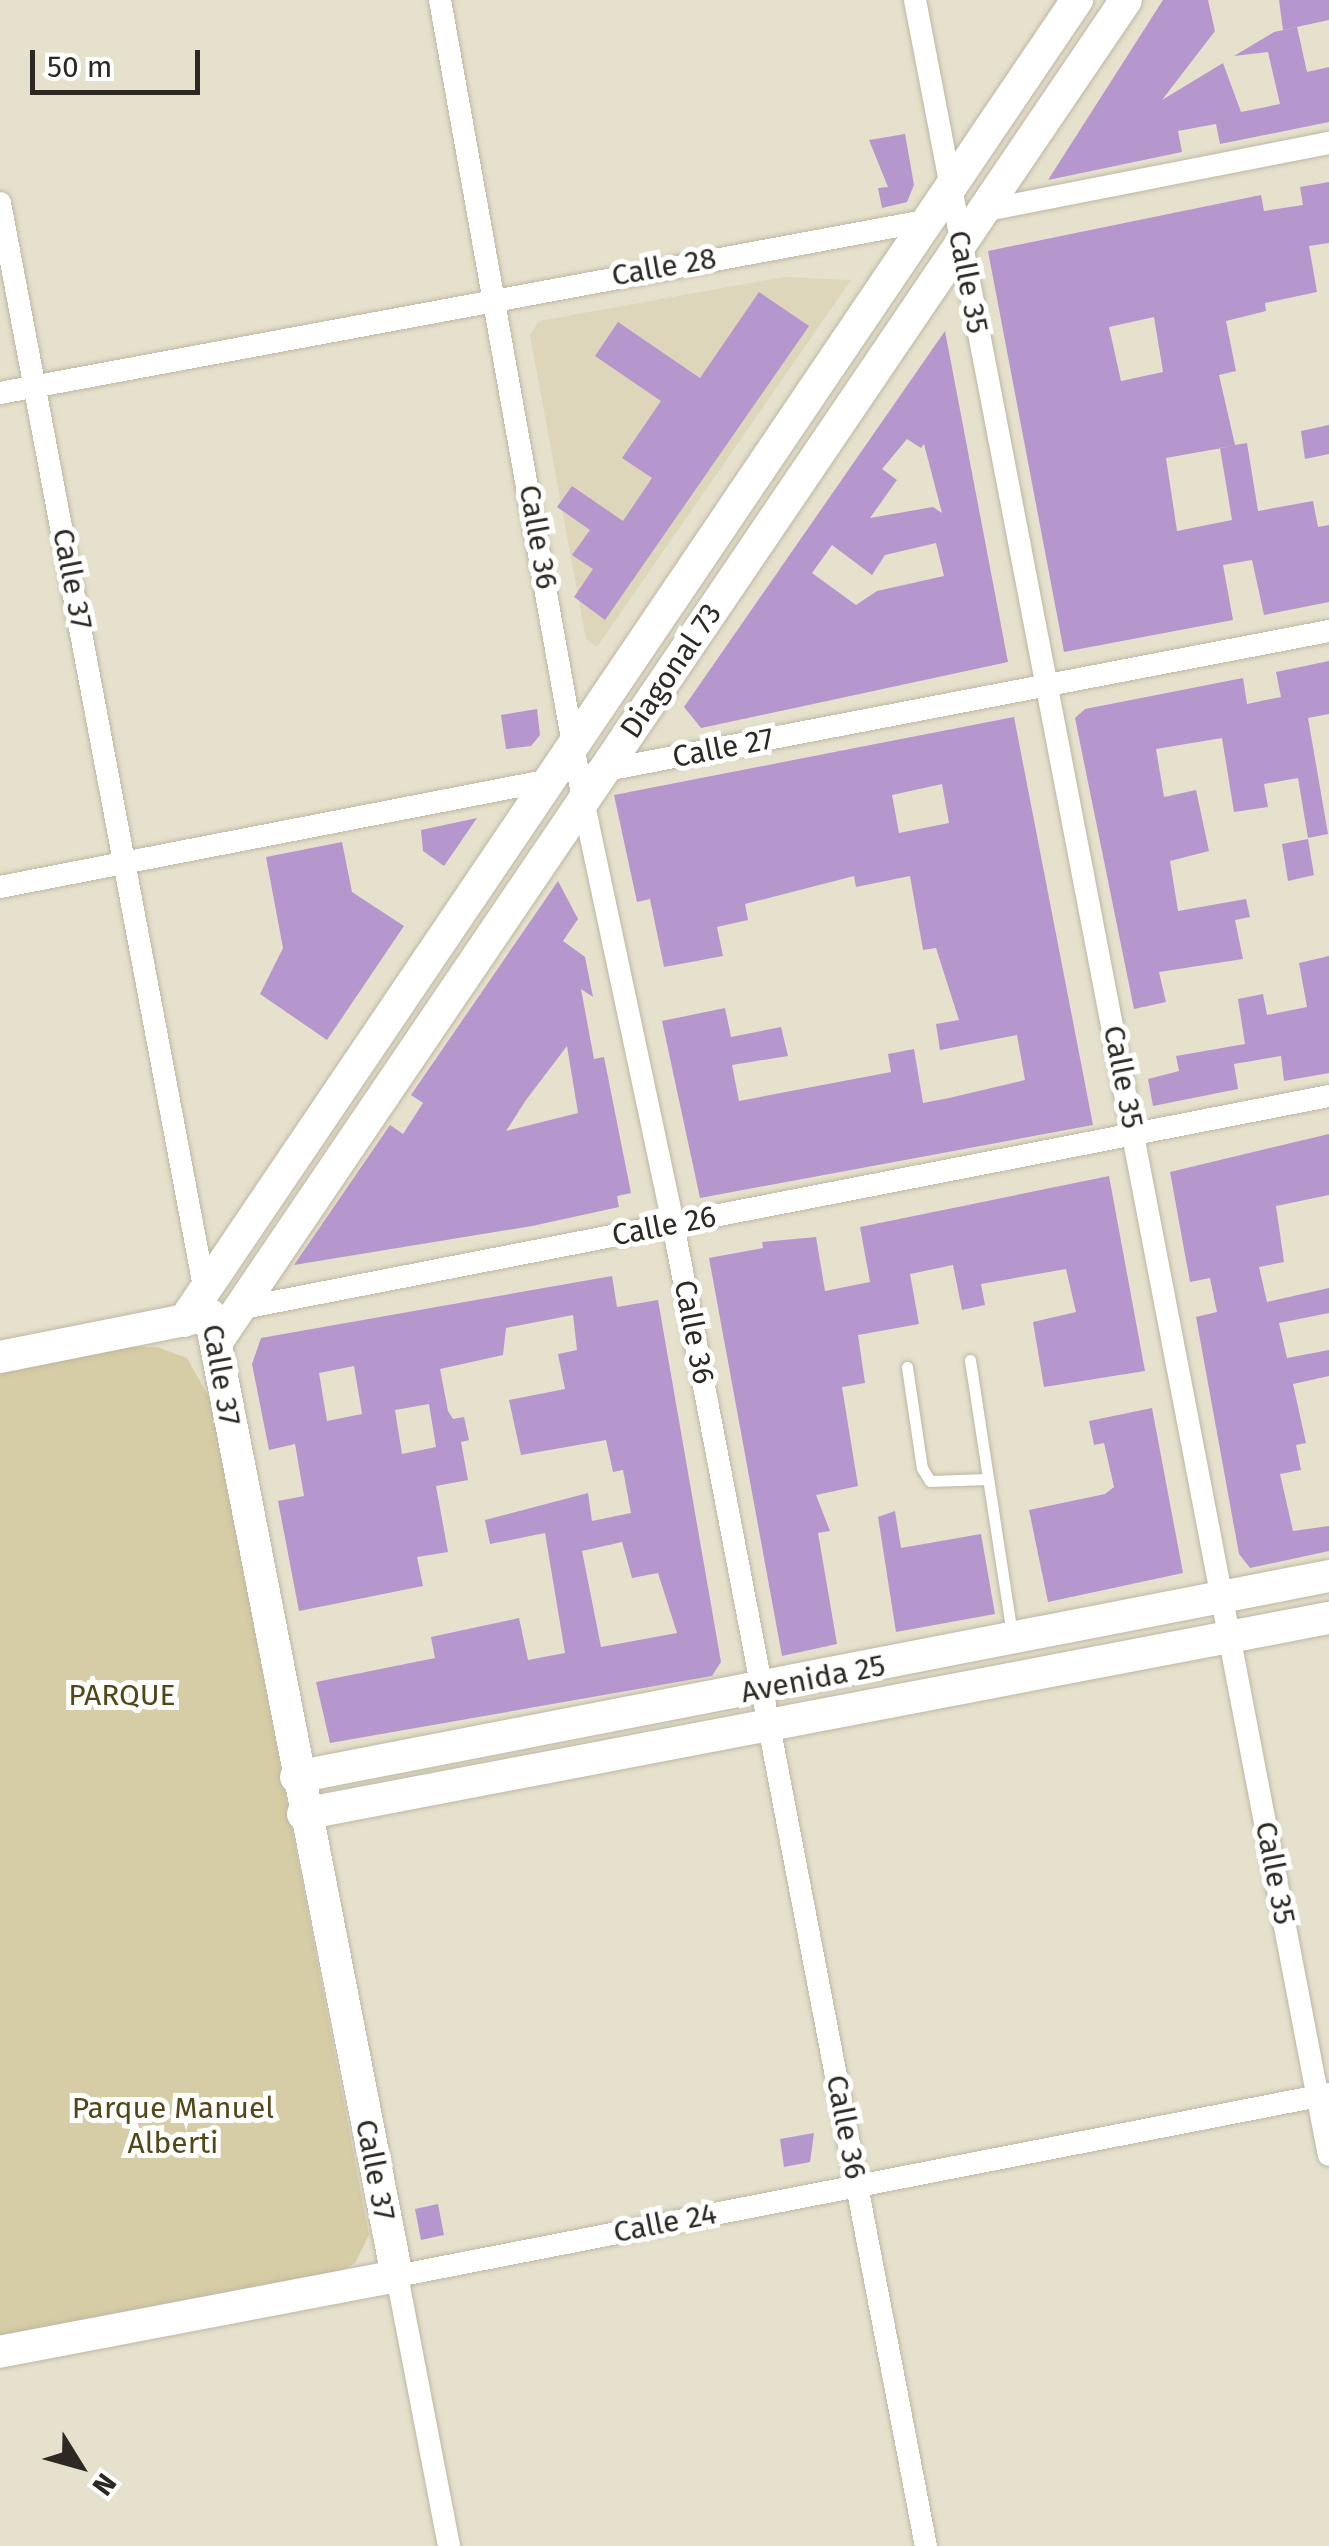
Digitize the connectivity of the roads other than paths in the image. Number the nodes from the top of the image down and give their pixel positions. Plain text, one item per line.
1 (440, 0) edge
2 (915, 0) edge
3 (1077, 0) edge
4 (1126, 0) edge
5 (1329, 144) edge
6 (0, 204) edge
7 (955, 216) junction
8 (496, 296) junction
9 (35, 386) junction
10 (0, 393) edge
11 (1329, 631) edge
12 (1048, 686) junction
13 (578, 774) junction
14 (126, 863) junction
15 (0, 887) edge
16 (1329, 1096) edge
17 (1134, 1134) junction
18 (674, 1224) junction
19 (211, 1316) junction
20 (0, 1357) edge
21 (970, 1360) dead end
22 (907, 1367) dead end
23 (988, 1479) junction
24 (1329, 1576) edge
25 (1222, 1596) junction
26 (1329, 1618) edge
27 (1230, 1636) junction
28 (1012, 1639) junction
29 (762, 1690) junction
30 (770, 1726) junction
31 (296, 1776) junction
32 (303, 1814) junction
33 (1323, 2095) edge
34 (1329, 2154) edge
35 (857, 2186) junction
36 (397, 2276) junction
37 (0, 2352) edge
38 (448, 2546) edge
39 (926, 2546) edge

1 - 8 street, Calle 36
2 - 7 street, Calle 35
3 - 7 main road, Diagonal 73
4 - 7 main road, Diagonal 73
5 - 7 street, Calle 28
6 - 9 street, Calle 37
7 - 8 street, Calle 28
7 - 12 street, Calle 35
7 - 13 main road, Diagonal 73
8 - 9 street, Calle 28
8 - 13 street, Calle 36
9 - 10 street, Calle 28
9 - 14 street, Calle 37
11 - 12 street, Calle 27
12 - 13 street, Calle 27
12 - 17 street, Calle 35
13 - 14 street, Calle 27
13 - 18 street, Calle 36
13 - 19 main road, Diagonal 73
14 - 15 street, Calle 27
14 - 19 street, Calle 37
16 - 17 street, Calle 26
17 - 18 street, Calle 26
17 - 25 street, Calle 35
18 - 19 street, Calle 26
18 - 29 street, Calle 36
19 - 20 main road, Calle 26
19 - 31 main road, Calle 37
21 - 23 lane
22 - 23 lane
23 - 28 lane
24 - 25 main road, Avenida 25
25 - 27 street, Calle 35
25 - 28 main road, Avenida 25
26 - 27 main road, Avenida 25
27 - 30 main road, Avenida 25
27 - 33 street, Calle 35
28 - 29 main road, Avenida 25
29 - 30 street, Calle 36
29 - 31 main road, Avenida 25
30 - 32 main road, Avenida 25
30 - 35 street, Calle 36
31 - 32 main road, Calle 37
32 - 36 main road, Calle 37
33 - 34 street, Calle 35
33 - 35 street, Calle 24
35 - 36 street, Calle 24
35 - 39 street, Calle 36
36 - 37 main road, Calle 24
36 - 38 street, Calle 37

